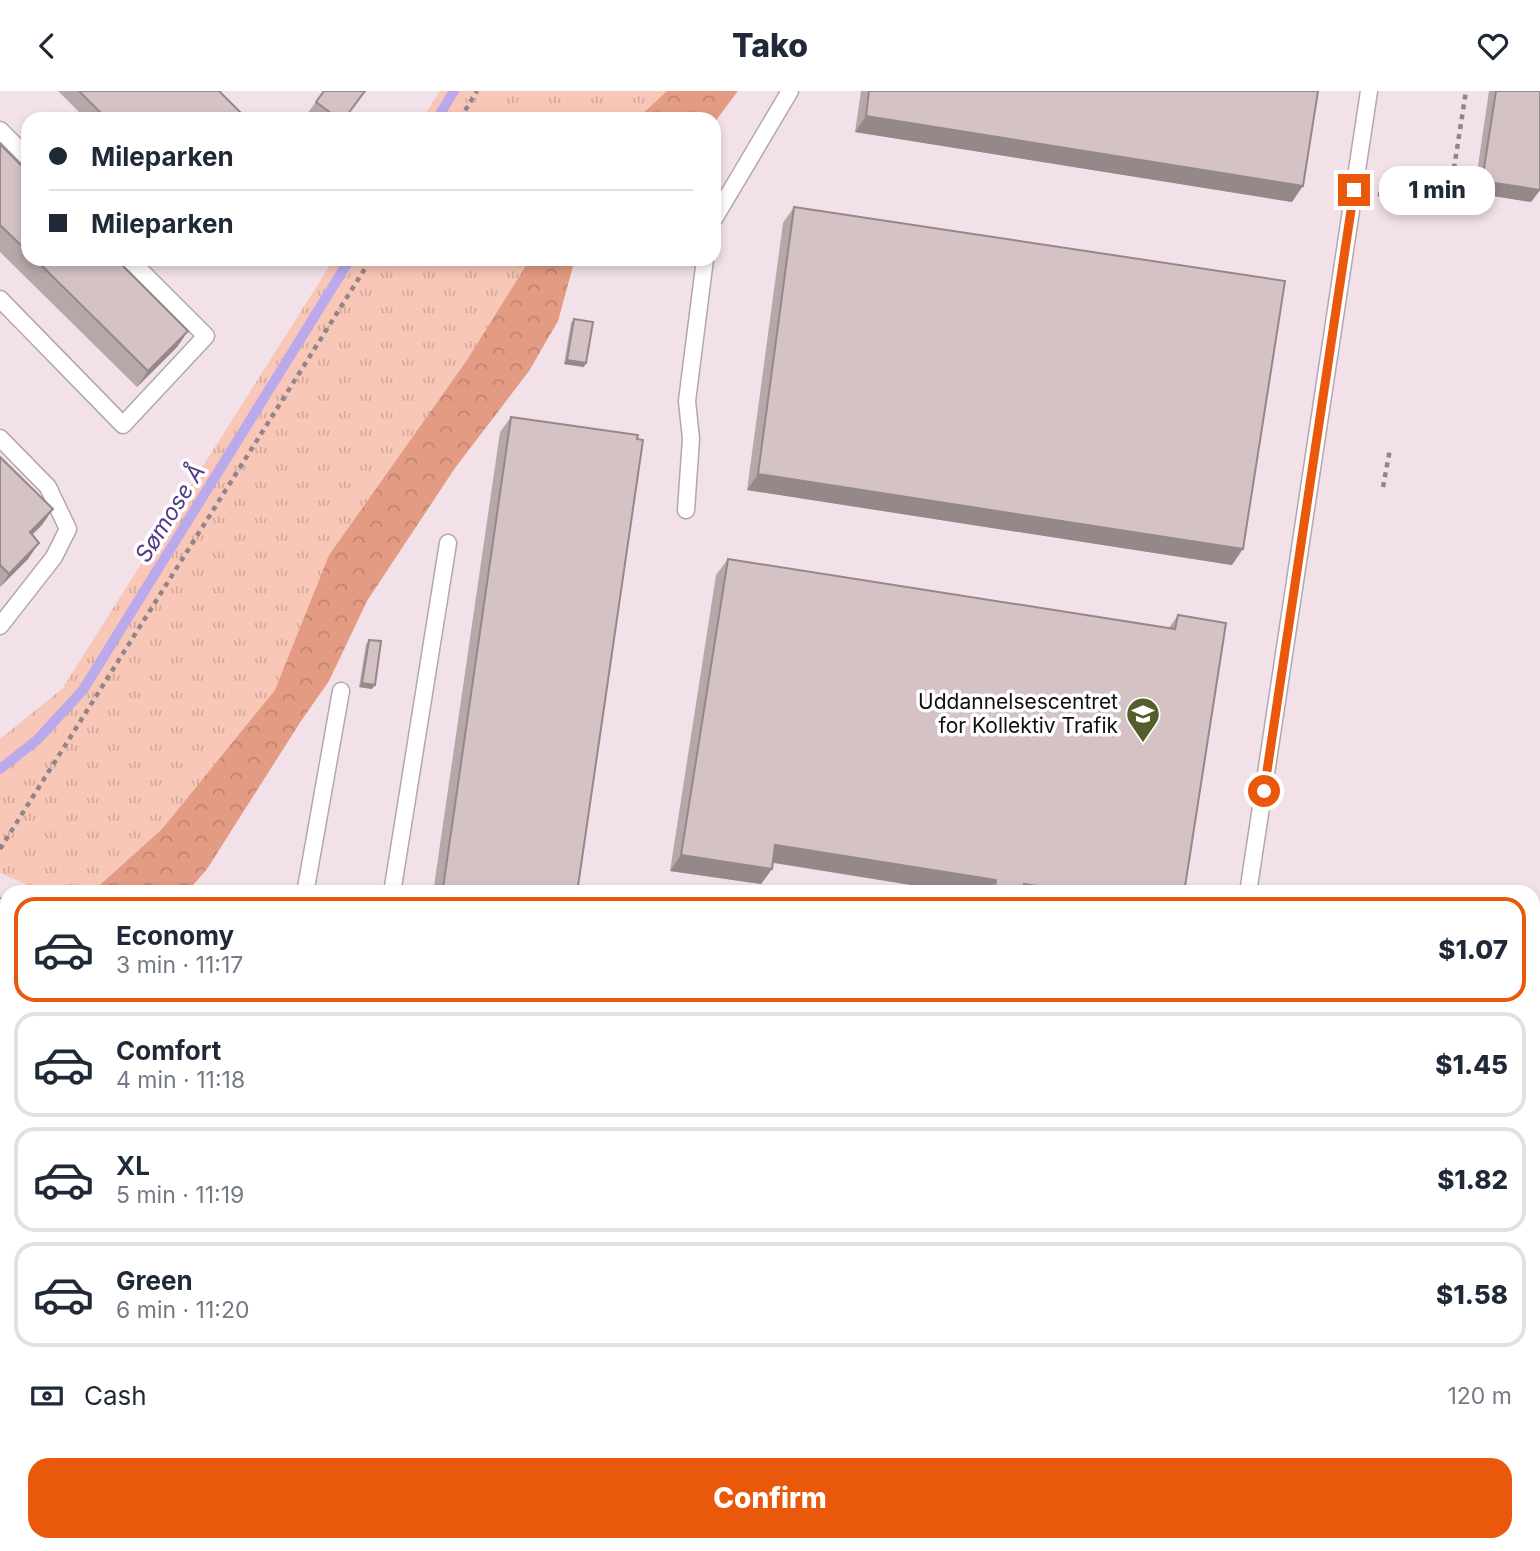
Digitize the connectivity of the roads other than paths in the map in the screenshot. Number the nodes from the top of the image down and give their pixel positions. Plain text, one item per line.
1 (790, 91) edge
2 (1369, 91) edge
3 (0, 130) edge
4 (21, 151) edge
5 (721, 207) edge
6 (136, 266) edge
7 (704, 266) edge
8 (0, 299) edge
9 (0, 438) edge
10 (686, 509) dead end
11 (448, 543) dead end
12 (0, 627) edge
13 (341, 691) dead end
14 (307, 885) edge
15 (393, 885) edge
16 (1249, 885) edge

1 - 5 lane
2 - 16 lane
3 - 4 lane
6 - 8 lane
7 - 10 lane
9 - 12 lane
11 - 15 lane
13 - 14 lane

